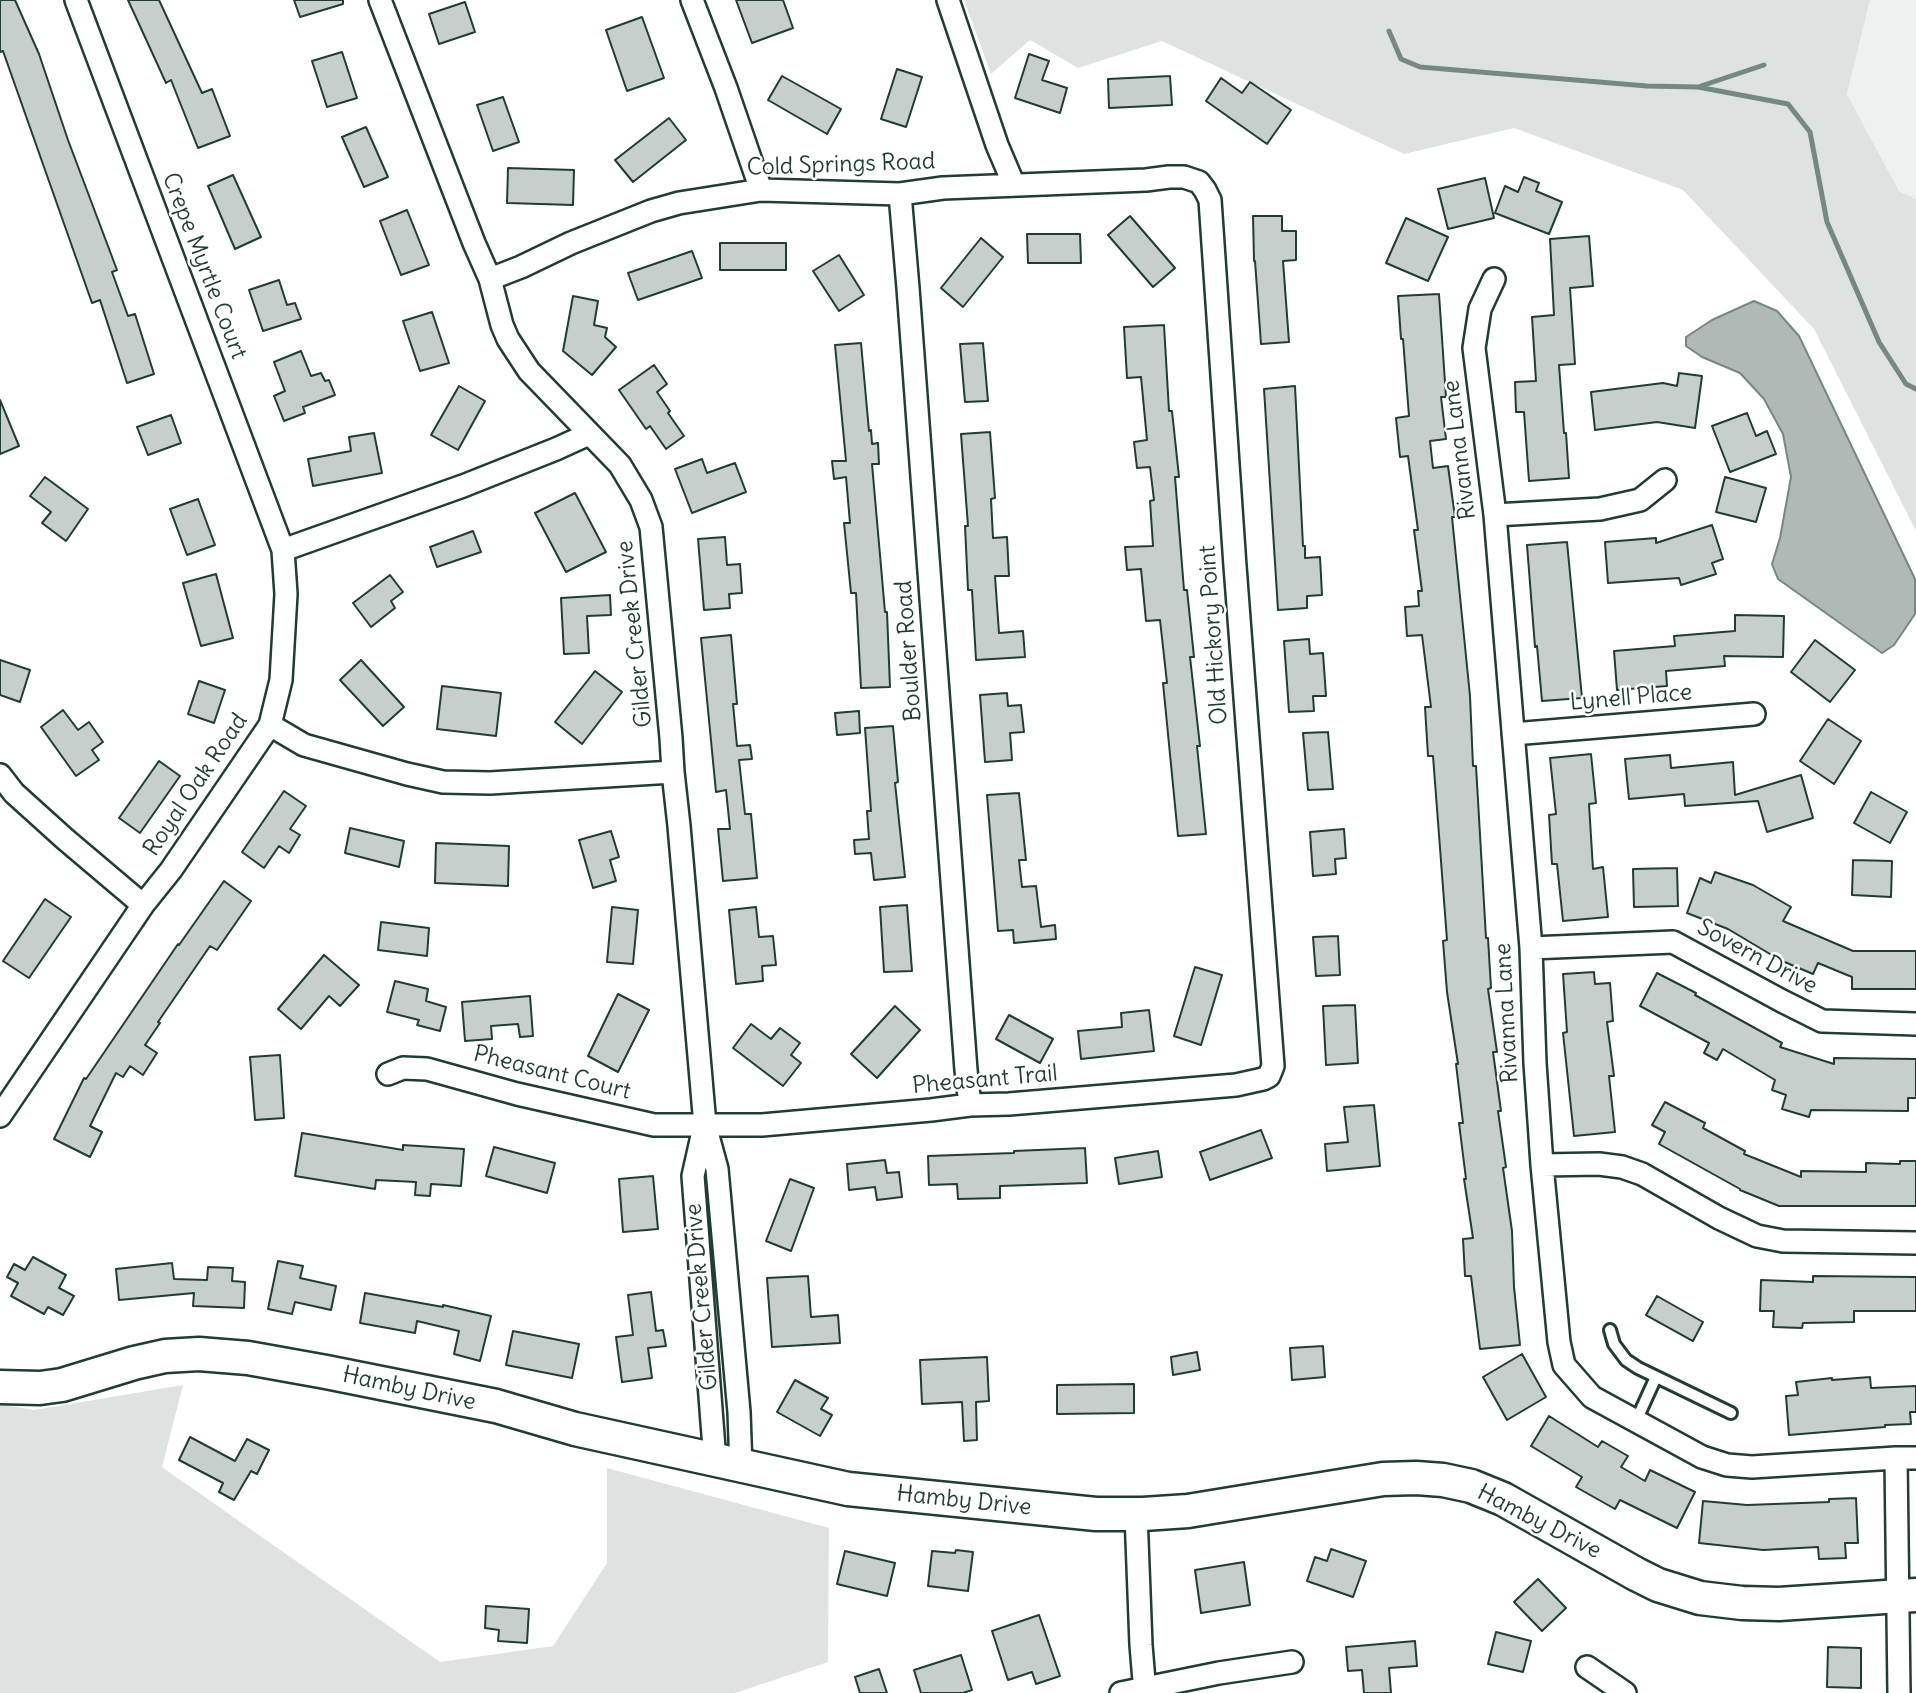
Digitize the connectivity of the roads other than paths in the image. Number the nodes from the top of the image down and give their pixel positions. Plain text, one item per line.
1 (76, 0) edge
2 (380, 0) edge
3 (692, 0) edge
4 (948, 0) edge
5 (1014, 184) junction
6 (761, 190) junction
7 (1205, 190) joint
8 (900, 194) junction
9 (490, 279) junction
10 (1494, 279) dead end
11 (589, 434) junction
12 (1665, 480) dead end
13 (1494, 515) junction
14 (284, 550) junction
15 (1754, 715) dead end
16 (270, 725) junction
17 (1513, 734) junction
18 (673, 772) junction
19 (0, 775) edge
20 (143, 905) junction
21 (1531, 948) junction
22 (1916, 1024) edge
23 (388, 1074) dead end
24 (1269, 1076) joint
25 (970, 1105) junction
26 (0, 1116) edge
27 (705, 1125) junction
28 (1542, 1165) junction
29 (1916, 1243) edge
30 (1610, 1330) dead end
31 (1656, 1377) junction
32 (0, 1387) edge
33 (1731, 1413) dead end
34 (1636, 1421) junction
35 (1906, 1458) edge
36 (728, 1464) junction
37 (1136, 1514) junction
38 (1907, 1596) edge
39 (1292, 1662) dead end
40 (1587, 1667) dead end
41 (1145, 1690) edge
42 (1121, 1693) edge
43 (1625, 1693) edge
44 (1899, 1693) edge

1 - 14 street, Crepe Myrtle Court
2 - 9 street, Gilder Creek Drive
3 - 6 street
4 - 5 street
5 - 7 street, Cold Springs Road
5 - 8 street, Cold Springs Road
6 - 8 street, Cold Springs Road
6 - 9 street, Cold Springs Road
7 - 24 street, Old Hickory Point
8 - 25 street, Boulder Road
9 - 11 street, Gilder Creek Drive
10 - 13 street, Rivanna Lane
11 - 14 street
11 - 18 street, Gilder Creek Drive
12 - 13 street
13 - 17 street, Rivanna Lane
14 - 16 street, Royal Oak Road
15 - 17 street, Lynell Place
16 - 18 street
16 - 20 street, Royal Oak Road
17 - 21 street, Rivanna Lane
18 - 27 street, Gilder Creek Drive
19 - 20 street
20 - 26 street, Royal Oak Road
21 - 22 street, Sovern Drive
21 - 28 street, Rivanna Lane
23 - 27 street, Pheasant Court
24 - 25 street, Pheasant Trail
25 - 27 street, Pheasant Trail
27 - 36 street, Gilder Creek Drive
28 - 29 street
28 - 34 street, Rivanna Lane
30 - 31 lane
31 - 33 lane
31 - 34 lane
32 - 36 street, Hamby Drive
34 - 35 street, Rivanna Lane
35 - 38 street
36 - 37 street, Hamby Drive
37 - 38 street, Hamby Drive
37 - 41 street
38 - 44 street
39 - 41 street
40 - 43 street
41 - 42 street

